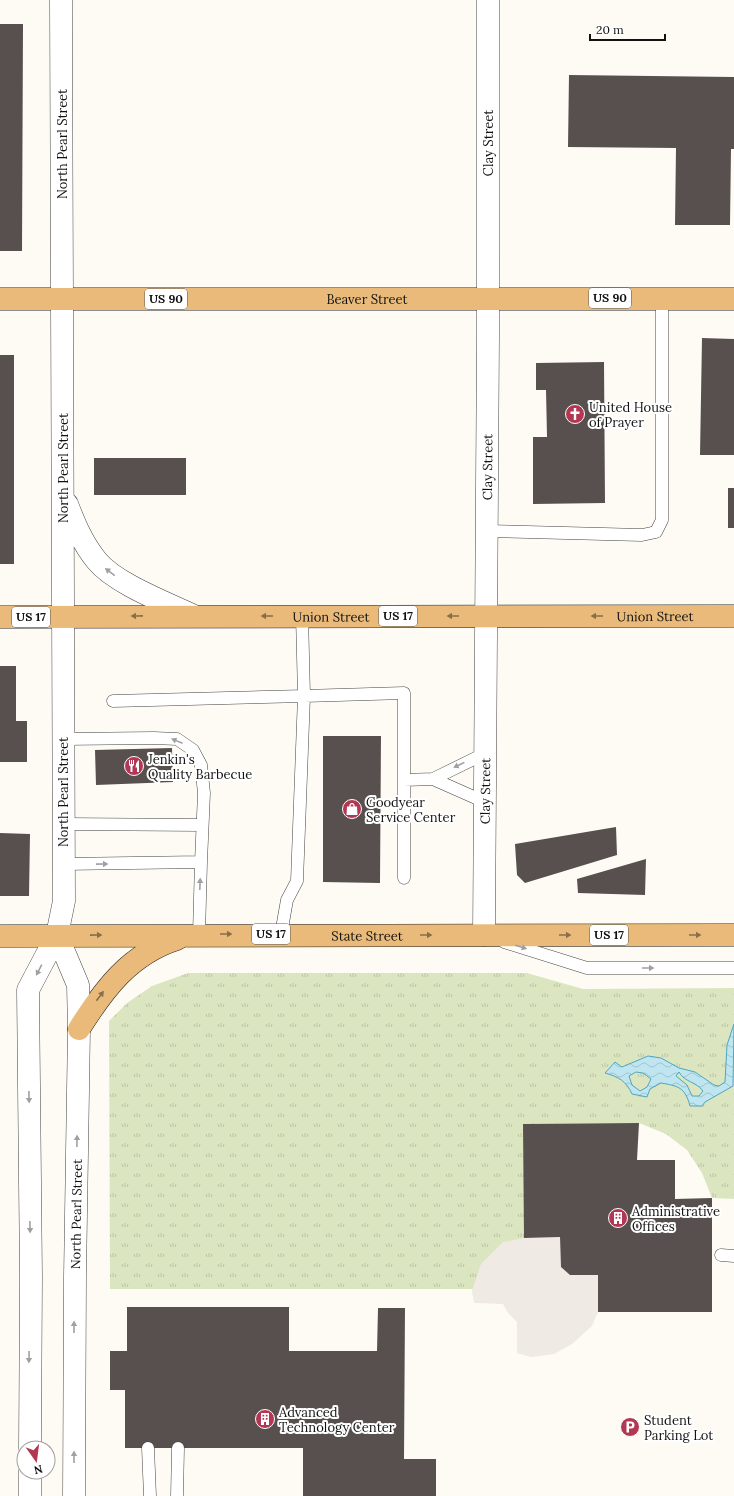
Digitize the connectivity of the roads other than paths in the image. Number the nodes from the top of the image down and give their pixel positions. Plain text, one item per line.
1 (61, 0) edge
2 (488, 0) edge
3 (0, 298) edge
4 (662, 298) junction
5 (63, 299) junction
6 (487, 299) junction
7 (734, 299) edge
8 (63, 493) junction
9 (486, 531) junction
10 (194, 616) junction
11 (302, 616) junction
12 (487, 616) junction
13 (734, 616) edge
14 (0, 617) edge
15 (63, 617) junction
16 (304, 696) junction
17 (113, 701) dead end
18 (63, 739) junction
19 (486, 753) junction
20 (433, 779) junction
21 (404, 780) junction
22 (485, 802) junction
23 (63, 824) junction
24 (202, 825) junction
25 (201, 862) junction
26 (63, 864) junction
27 (404, 878) dead end
28 (194, 934) junction
29 (281, 934) junction
30 (57, 935) junction
31 (484, 935) junction
32 (734, 935) edge
33 (0, 936) edge
34 (734, 968) edge
35 (79, 1029) junction
36 (721, 1256) dead end
37 (734, 1256) edge
38 (30, 1440) edge
39 (148, 1448) dead end
40 (178, 1448) dead end
41 (30, 1480) edge
42 (30, 1496) edge
43 (74, 1496) edge
44 (150, 1496) edge
45 (177, 1496) edge

1 - 5 street, North Pearl Street
2 - 6 street, Clay Street
3 - 5 main road, Beaver Street / US 90
4 - 6 main road, Beaver Street / US 90
4 - 7 main road, Beaver Street / US 90
4 - 9 lane
5 - 6 main road, Beaver Street / US 90
5 - 8 street, North Pearl Street
6 - 9 street, Clay Street
10 -> 8 street
8 - 15 street, North Pearl Street
9 - 12 street, Clay Street
11 -> 10 main road, Union Street / US 17
10 -> 15 main road, Union Street / US 17
12 -> 11 main road, Union Street / US 17
11 - 16 lane
13 -> 12 main road, Union Street / US 17
12 - 19 street, Clay Street
14 - 15 main road, Union Street / US 17
15 - 18 street, North Pearl Street
16 - 17 lane
16 - 21 lane
16 - 29 lane
18 - 23 street, North Pearl Street
24 -> 18 lane
19 -> 20 lane
19 - 22 street, Clay Street
20 - 21 lane
20 - 22 lane
21 - 27 lane
22 - 31 street, Clay Street
23 - 24 lane
23 - 26 street, North Pearl Street
24 - 25 lane
26 -> 25 lane
28 -> 25 lane
26 - 30 street, North Pearl Street
28 -> 29 main road, State Street / US 17
30 -> 28 main road, State Street / US 17
35 -> 28 main road
29 -> 31 main road, State Street / US 17
30 - 33 main road, State Street / US 17
30 - 35 street, North Pearl Street
30 -> 38 street, North Pearl Street
31 -> 32 main road, State Street / US 17
31 -> 34 lane
43 -> 35 street, North Pearl Street
36 - 37 lane
39 - 44 lane
40 - 45 lane
41 - 42 street

